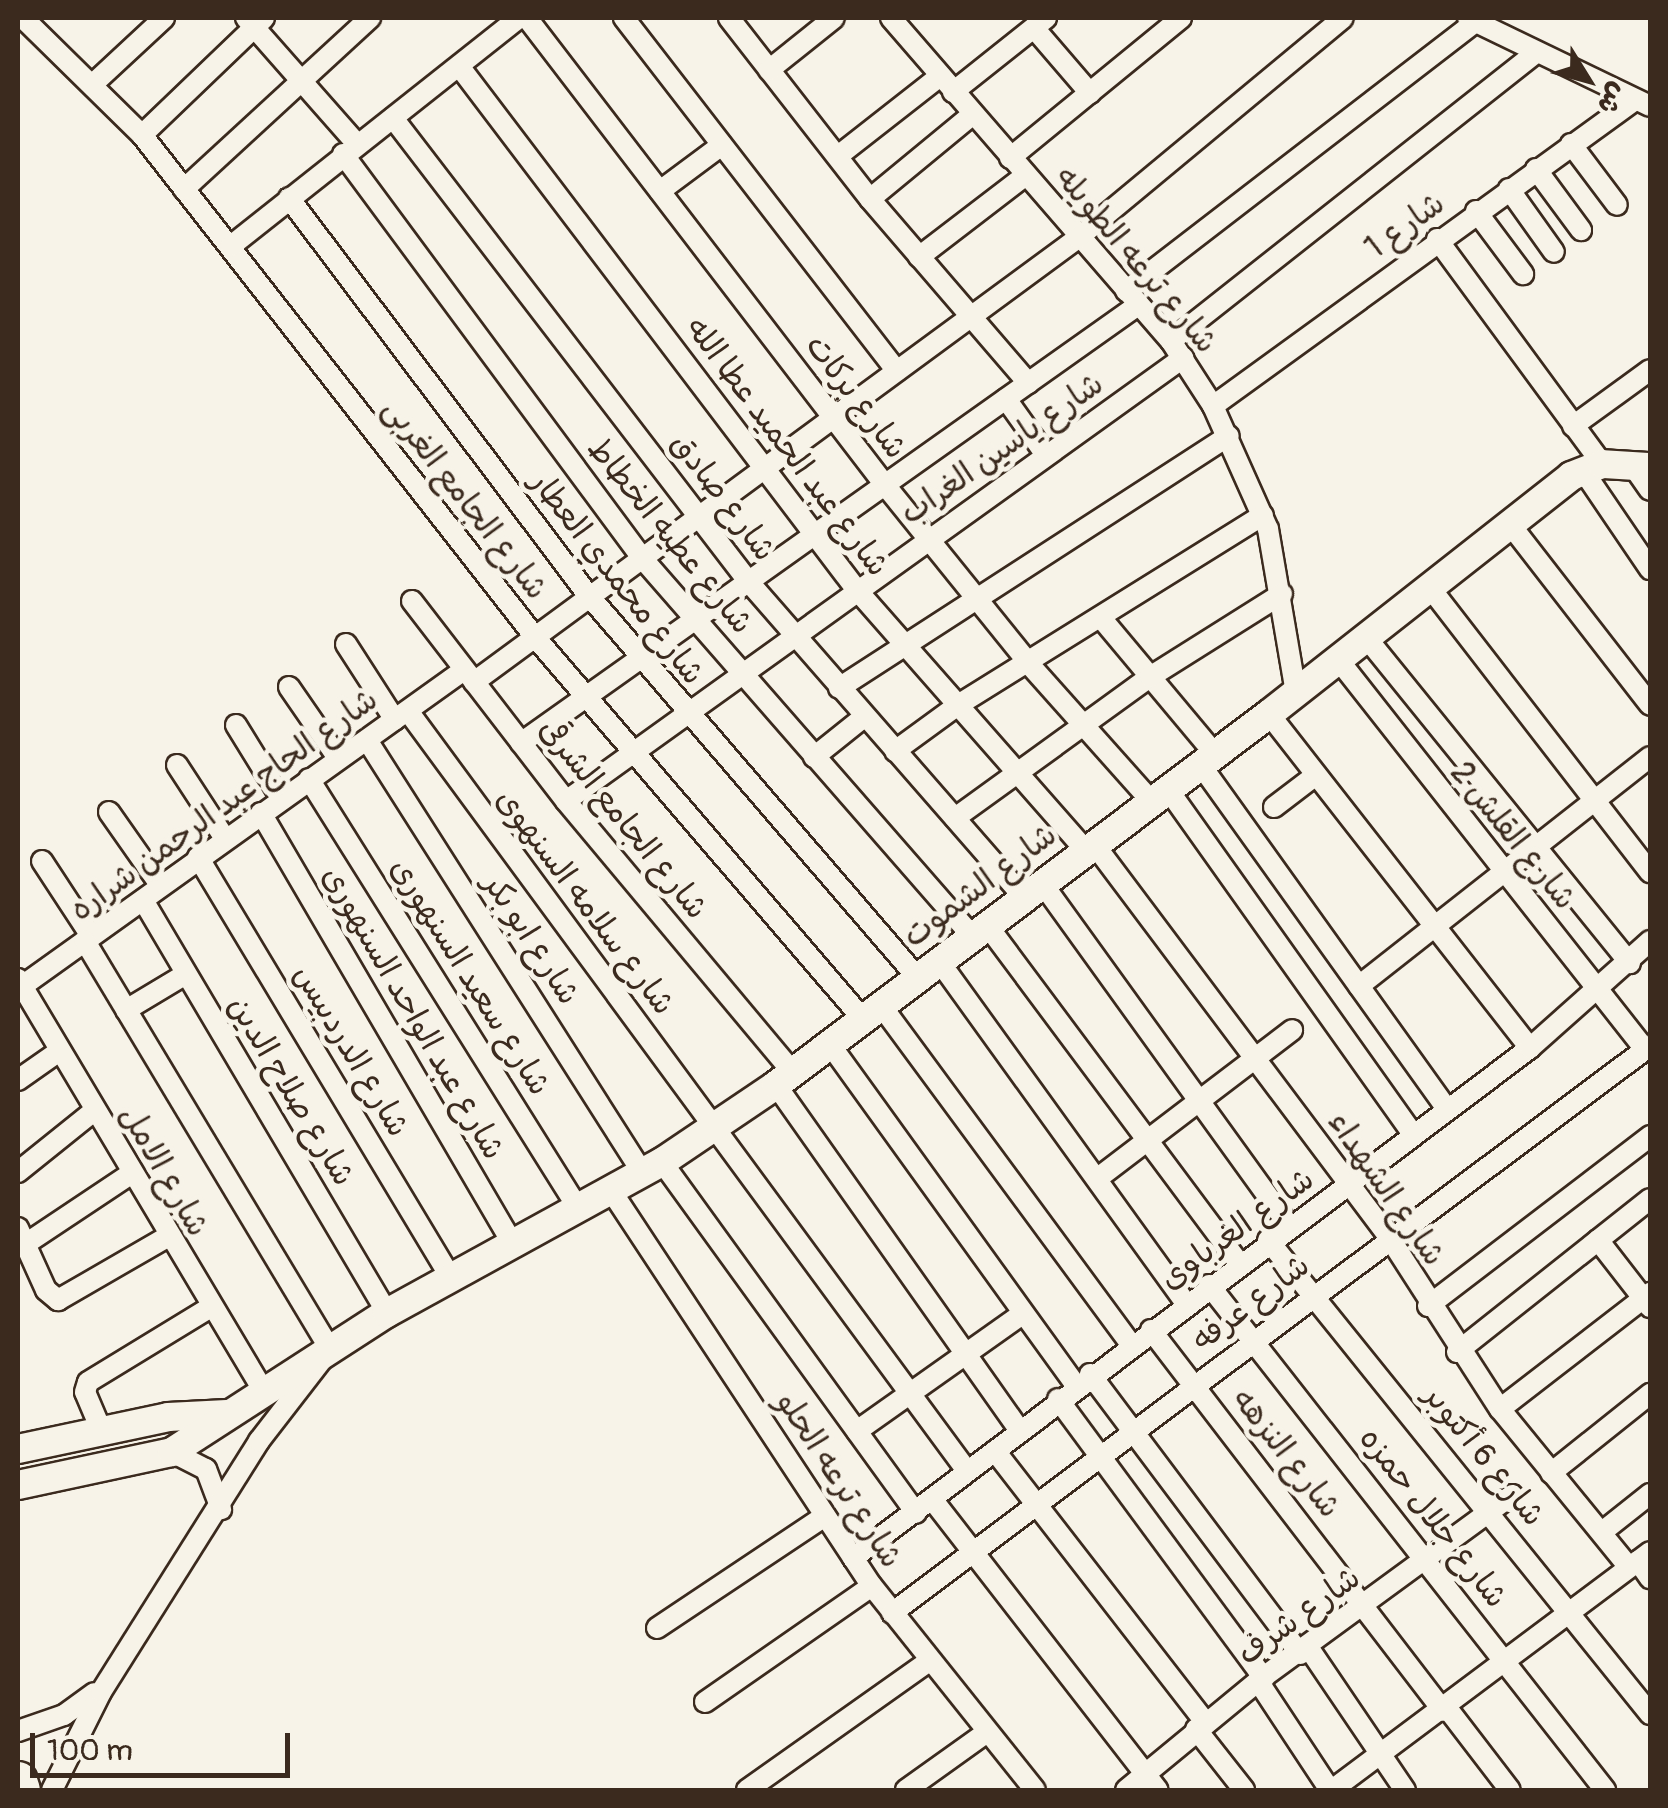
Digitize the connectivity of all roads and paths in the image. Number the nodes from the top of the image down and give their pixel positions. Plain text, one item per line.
1 (164, 18) edge
2 (370, 18) edge
3 (520, 18) edge
4 (528, 18) edge
5 (624, 18) edge
6 (728, 18) edge
7 (834, 18) edge
8 (892, 18) edge
9 (1181, 18) edge
10 (1343, 18) edge
11 (1471, 20) edge
12 (255, 21) edge
13 (22, 22) edge
14 (1040, 22) edge
15 (1535, 54) junction
16 (459, 66) junction
17 (769, 70) junction
18 (302, 78) junction
19 (93, 84) junction
20 (947, 84) junction
21 (1090, 93) junction
22 (1644, 100) edge
23 (972, 115) junction
24 (393, 118) junction
25 (142, 136) junction
26 (1571, 144) junction
27 (722, 145) junction
28 (350, 149) junction
29 (838, 156) junction
30 (1010, 158) junction
31 (1536, 168) junction
32 (1026, 175) junction
33 (184, 189) junction
34 (1509, 189) junction
35 (660, 191) junction
36 (289, 198) junction
37 (870, 199) junction
38 (1617, 204) dead end
39 (1476, 211) junction
40 (1581, 230) dead end
41 (1078, 238) junction
42 (1437, 239) junction
43 (231, 246) junction
44 (1554, 252) dead end
45 (918, 257) junction
46 (1523, 274) dead end
47 (1132, 298) junction
48 (972, 315) junction
49 (1176, 350) junction
50 (1650, 370) edge
51 (897, 371) junction
52 (1028, 382) junction
53 (1006, 399) junction
54 (1213, 406) junction
55 (834, 418) junction
56 (1573, 426) junction
57 (1230, 436) junction
58 (1046, 455) junction
59 (1592, 467) junction
60 (1642, 467) edge
61 (765, 468) junction
62 (885, 484) junction
63 (1650, 490) edge
64 (1264, 515) junction
65 (700, 516) junction
66 (1510, 523) junction
67 (814, 534) junction
68 (929, 538) junction
69 (642, 558) junction
70 (1650, 569) edge
71 (748, 581) junction
72 (1428, 585) junction
73 (856, 588) junction
74 (1282, 594) junction
75 (590, 596) junction
76 (975, 598) junction
77 (412, 601) dead end
78 (695, 619) junction
79 (1102, 619) junction
80 (794, 636) junction
81 (1366, 636) junction
82 (534, 638) junction
83 (346, 644) dead end
84 (906, 647) junction
85 (641, 658) junction
86 (1337, 658) junction
87 (1030, 664) junction
88 (743, 673) junction
89 (469, 676) junction
90 (1150, 677) junction
91 (289, 687) dead end
92 (840, 688) junction
93 (1296, 692) junction
94 (585, 697) junction
95 (958, 704) junction
96 (1650, 704) edge
97 (685, 713) junction
98 (1269, 714) junction
99 (401, 715) junction
100 (864, 717) junction
101 (1084, 722) junction
102 (236, 725) dead end
103 (367, 740) junction
104 (521, 743) junction
105 (894, 751) junction
106 (634, 752) junction
107 (814, 757) junction
108 (1650, 757) edge
109 (338, 758) junction
110 (1207, 758) junction
111 (178, 765) dead end
112 (1017, 772) junction
113 (1316, 776) junction
114 (308, 779) junction
115 (1159, 795) junction
116 (281, 798) junction
117 (566, 800) junction
118 (1599, 800) junction
119 (1274, 806) dead end
120 (109, 812) dead end
121 (261, 813) junction
122 (955, 818) junction
123 (224, 837) junction
124 (1090, 847) junction
125 (1537, 851) junction
126 (198, 857) junction
127 (42, 861) dead end
128 (1650, 872) edge
129 (1506, 875) junction
130 (160, 886) junction
131 (1033, 890) junction
132 (143, 900) junction
133 (1434, 928) junction
134 (980, 931) junction
135 (88, 939) junction
136 (1650, 941) edge
137 (1630, 963) junction
138 (928, 969) junction
139 (186, 974) junction
140 (19, 985) edge
141 (1359, 986) junction
142 (1598, 991) junction
143 (126, 1010) junction
144 (871, 1011) junction
145 (1292, 1030) dead end
146 (829, 1043) junction
147 (1530, 1048) junction
148 (1648, 1048) edge
149 (58, 1052) junction
150 (1255, 1059) junction
151 (784, 1078) junction
152 (18, 1080) edge
153 (1200, 1102) junction
154 (1447, 1109) junction
155 (94, 1111) junction
156 (717, 1126) junction
157 (1413, 1134) junction
158 (1650, 1136) edge
159 (1147, 1142) junction
160 (652, 1167) junction
161 (18, 1172) edge
162 (132, 1174) junction
163 (1098, 1178) junction
164 (1348, 1184) junction
165 (610, 1189) junction
166 (1650, 1199) edge
167 (578, 1208) junction
168 (1289, 1225) junction
169 (22, 1236) edge
170 (166, 1236) junction
171 (1388, 1238) junction
172 (1268, 1240) junction
173 (1598, 1240) junction
174 (512, 1243) junction
175 (1238, 1262) junction
176 (450, 1277) junction
177 (1209, 1285) junction
178 (1313, 1294) junction
179 (1648, 1299) edge
180 (1186, 1303) junction
181 (1428, 1306) junction
182 (211, 1307) junction
183 (388, 1313) junction
184 (1022, 1314) junction
185 (1150, 1330) junction
186 (1254, 1340) junction
187 (1130, 1343) junction
188 (330, 1348) junction
189 (1457, 1352) junction
190 (966, 1354) junction
191 (1083, 1380) junction
192 (1194, 1383) junction
193 (264, 1391) junction
194 (913, 1391) junction
195 (1650, 1394) edge
196 (1058, 1399) junction
197 (1500, 1409) junction
198 (227, 1414) junction
199 (1020, 1429) junction
200 (857, 1431) junction
201 (1133, 1431) junction
202 (102, 1432) junction
203 (18, 1449) edge
204 (994, 1450) junction
205 (172, 1452) junction
206 (1098, 1456) junction
207 (967, 1471) junction
208 (1551, 1473) junction
209 (18, 1484) edge
210 (1650, 1494) edge
211 (1512, 1495) dead end
212 (1034, 1504) junction
213 (924, 1506) junction
214 (221, 1509) junction
215 (1490, 1512) junction
216 (825, 1516) junction
217 (1602, 1532) junction
218 (972, 1551) junction
219 (852, 1558) junction
220 (1429, 1559) junction
221 (1642, 1564) edge
222 (872, 1586) junction
223 (1365, 1606) junction
224 (1573, 1612) junction
225 (892, 1613) junction
226 (656, 1628) dead end
227 (1304, 1650) junction
228 (929, 1661) junction
229 (1506, 1662) junction
230 (116, 1670) junction
231 (1261, 1679) junction
232 (705, 1702) dead end
233 (1445, 1709) junction
234 (1650, 1714) edge
235 (1201, 1726) junction
236 (18, 1732) edge
237 (987, 1732) junction
238 (1382, 1757) junction
239 (18, 1781) edge
240 (1151, 1782) edge
241 (21, 1790) edge
242 (52, 1790) edge
243 (747, 1790) edge
244 (906, 1790) edge
245 (1035, 1790) edge
246 (1126, 1790) edge
247 (1244, 1790) edge
248 (1331, 1790) edge
249 (1405, 1790) edge
250 (1510, 1790) edge
251 (1605, 1790) edge

1 - 19 street
2 - 18 street
3 - 16 street
4 - 35 street, شارع بركات
5 - 27 street
6 - 17 street
7 - 17 street
8 - 20 street, شارع ترعه الطويله
9 - 21 street
10 - 41 street, شارع الحاج عبد الرحمن شراره
11 - 15 street
11 - 47 street
12 - 18 street, شارع عطيه الخطاط
12 - 25 street
13 - 19 street, شارع الجامع الغربى
14 - 20 street
14 - 21 street
15 - 22 street
15 - 49 street, شارع ياسين الغراب
16 - 24 street
16 - 61 street, شارع عبد الحميد عطا الله
17 - 29 street
18 - 28 street, شارع عطيه الخطاط
18 - 33 street
19 - 25 street, شارع الجامع الغربى
20 - 23 street, شارع ترعه الطويله
20 - 29 street
21 - 30 street
22 - 26 street, شارع 1
23 - 30 street, شارع ترعه الطويله
23 - 37 street
24 - 28 street
24 - 65 street, شارع صادق
25 - 33 street, شارع الجامع الغربى
26 - 31 street, شارع 1
26 - 38 street
27 - 35 street
27 - 51 street
28 - 36 street
28 - 69 street, شارع عطيه الخطاط
29 - 37 street
30 - 32 street, شارع ترعه الطويله
31 - 34 street, شارع 1
31 - 40 street
32 - 41 street, شارع ترعه الطويله
32 - 45 street
33 - 43 street, شارع الجامع الغربى
34 - 39 street, شارع 1
34 - 44 street
35 - 55 street, شارع بركات
36 - 43 street
36 - 75 street, شارع محمدي العطار
37 - 45 street
39 - 42 street, شارع 1
39 - 46 street
41 - 47 street, شارع ترعه الطويله
41 - 48 street, شارع الحاج عبد الرحمن شراره
42 - 54 street, شارع 1
42 - 56 street
43 - 82 street, شارع الجامع الغربى
45 - 48 street
47 - 49 street, شارع ترعه الطويله
47 - 52 street
48 - 51 street, شارع الحاج عبد الرحمن شراره
48 - 52 street
49 - 54 street, شارع ترعه الطويله
49 - 58 street, شارع ياسين الغراب
50 - 56 street
51 - 55 street, شارع الحاج عبد الرحمن شراره
52 - 53 street
53 - 58 street
53 - 62 street
54 - 57 street, شارع ترعه الطويله
55 - 61 street, شارع الحاج عبد الرحمن شراره
55 - 62 street, شارع بركات
56 - 59 street
57 - 64 street, شارع ترعه الطويله
57 - 76 street
58 - 68 street, شارع ياسين الغراب
59 - 60 street
59 - 66 street, شارع الشموت
59 - 70 street
60 - 63 street
61 - 65 street, شارع الحاج عبد الرحمن شراره
61 - 67 street, شارع عبد الحميد عطا الله
62 - 67 street
62 - 68 street, شارع بركات
64 - 74 street, شارع ترعه الطويله
64 - 79 street
65 - 69 street, شارع الحاج عبد الرحمن شراره
65 - 71 street, شارع صادق
66 - 72 street, شارع الشموت
66 - 96 street
67 - 71 street
67 - 73 street, شارع عبد الحميد عطا الله
68 - 73 street, شارع ياسين الغراب
68 - 76 street, شارع بركات
69 - 75 street, شارع الحاج عبد الرحمن شراره
69 - 78 street, شارع عطيه الخطاط
71 - 78 street
71 - 80 street, شارع صادق
72 - 81 street, شارع الشموت
72 - 118 street
73 - 80 street, شارع ياسين الغراب
73 - 84 street, شارع عبد الحميد عطا الله
74 - 90 street
74 - 93 street, شارع ترعه الطويله
75 - 82 street, شارع الحاج عبد الرحمن شراره
75 - 85 street, شارع محمدي العطار
76 - 84 street
76 - 87 street, شارع بركات
77 - 89 street, شارع الجامع الشرقى
78 - 85 street
78 - 88 street, شارع عطيه الخطاط
79 - 87 street
79 - 90 street
80 - 88 street, شارع ياسين الغراب
80 - 92 street, شارع صادق
81 - 86 street, شارع الشموت
81 - 125 street
82 - 89 street, شارع الحاج عبد الرحمن شراره
82 - 94 street, شارع الجامع الغربى
83 - 99 street, شارع سلامه السنهوى
84 - 92 street
84 - 95 street, شارع عبد الحميد عطا الله
85 - 94 street
85 - 97 street, شارع محمدي العطار
86 - 93 street, شارع الشموت
86 - 129 street, شارع القلش 2
87 - 95 street
87 - 101 street, شارع بركات
88 - 97 street, شارع ياسين الغراب
88 - 107 street, شارع عطيه الخطاط
89 - 99 street, شارع الحاج عبد الرحمن شراره
89 - 104 street, شارع الجامع الشرقى
90 - 101 street
90 - 110 street
91 - 109 street
92 - 100 street, شارع صادق
93 - 98 street, شارع الشموت
94 - 104 street
94 - 106 street, شارع الجامع الغربى
95 - 105 street
95 - 112 street, شارع عبد الحميد عطا الله
97 - 106 street, شارع ياسين الغراب
97 - 138 street, شارع محمدي العطار
98 - 110 street, شارع الشموت
98 - 113 street
99 - 103 street, شارع الحاج عبد الرحمن شراره
99 - 156 street, شارع سلامه السنهوى
100 - 105 street, شارع صادق
100 - 107 street
101 - 112 street
101 - 115 street, شارع بركات
102 - 116 street
103 - 109 street, شارع الحاج عبد الرحمن شراره
103 - 160 street, شارع ابو بكر
104 - 117 street, شارع الجامع الشرقى
105 - 122 street, شارع صادق
106 - 117 street, شارع ياسين الغراب
106 - 144 street, شارع الجامع الغربى
107 - 134 street, شارع عطيه الخطاط
108 - 118 street
109 - 114 street, شارع الحاج عبد الرحمن شراره
110 - 115 street, شارع الشموت
110 - 141 street
111 - 123 street
112 - 122 street
112 - 124 street, شارع عبد الحميد عطا الله
113 - 119 street
113 - 133 street
114 - 116 street, شارع الحاج عبد الرحمن شراره
114 - 167 street, شارع سعيد السنهورى
115 - 124 street, شارع الشموت
115 - 157 street, شارع بركات
116 - 121 street, شارع الحاج عبد الرحمن شراره
117 - 151 street, شارع الجامع الشرقى
118 - 125 street
118 - 128 street
120 - 130 street
121 - 123 street, شارع الحاج عبد الرحمن شراره
121 - 174 street, شارع عبد الواحد السنهورى
122 - 131 street, شارع صادق
123 - 126 street, شارع الحاج عبد الرحمن شراره
124 - 131 street, شارع الشموت
124 - 150 street, شارع الشهداء
125 - 129 street
125 - 137 street
126 - 130 street, شارع الحاج عبد الرحمن شراره
126 - 176 street, شارع الدردبيس
127 - 135 street
129 - 133 street
129 - 142 street, شارع القلش 2
130 - 132 street, شارع الحاج عبد الرحمن شراره
131 - 134 street, شارع الشموت
131 - 153 street, شارع صادق
132 - 135 street, شارع الحاج عبد الرحمن شراره
132 - 139 street, شارع صلاح الدين
133 - 141 street
133 - 147 street
134 - 138 street, شارع الشموت
134 - 159 street, شارع عطيه الخطاط
135 - 140 street, شارع الحاج عبد الرحمن شراره
135 - 143 street
136 - 137 street, شارع الغرباوى
137 - 142 street, شارع الغرباوى
138 - 144 street, شارع الشموت
138 - 163 street, شارع محمدي العطار
139 - 143 street
139 - 183 street, شارع صلاح الدين
140 - 149 street, شارع الامل
141 - 154 street
142 - 147 street, شارع الغرباوى
142 - 148 street, شارع القلش 2
143 - 188 street
144 - 146 street, شارع الشموت
144 - 187 street, شارع الجامع الغربى
145 - 150 street
146 - 151 street, شارع الشموت
146 - 184 street
147 - 154 street, شارع الغرباوى
148 - 171 street, شارع عرفه
149 - 152 street
149 - 155 street, شارع الامل
150 - 153 street
150 - 164 street, شارع الشهداء
151 - 156 street, شارع الشموت
151 - 190 street, شارع الجامع الشرقى
153 - 159 street
153 - 168 street, شارع صادق
154 - 157 street, شارع الغرباوى
155 - 161 street
155 - 162 street, شارع الامل
156 - 160 street, شارع الشموت
156 - 194 street, شارع سلامه السنهوى
157 - 164 street, شارع الغرباوى
158 - 181 street
159 - 163 street
159 - 175 street, شارع عطيه الخطاط
160 - 165 street, شارع الشموت
160 - 200 street, شارع ابو بكر
162 - 169 street
162 - 170 street, شارع الامل
163 - 180 street, شارع محمدي العطار
164 - 168 street, شارع الغرباوى
164 - 171 street, شارع الشهداء
165 - 167 street, شارع الشموت
165 - 216 street, شارع ترعه الحلو
166 - 173 street
167 - 174 street, شارع الشموت
168 - 172 street, شارع الغرباوى
169 - 170 street
170 - 182 street, شارع الامل
171 - 178 street, شارع عرفه
171 - 181 street, شارع الشهداء
172 - 175 street, شارع الغرباوى
172 - 178 street, شارع 6 أكتوبر
173 - 179 street
173 - 189 street
174 - 176 street, شارع الشموت
175 - 177 street, شارع الغرباوى
176 - 183 street, شارع الشموت
177 - 180 street, شارع الغرباوى
177 - 186 street, شارع جلال حمزه
178 - 186 street, شارع عرفه
178 - 215 street, شارع 6 أكتوبر
179 - 197 street
180 - 185 street, شارع الغرباوى
181 - 189 street, شارع الشهداء
182 - 193 street, شارع الامل
182 - 202 street
183 - 188 street, شارع الشموت
184 - 190 street
184 - 191 street
185 - 187 street, شارع الغرباوى
185 - 192 street, شارع النزهه
186 - 192 street, شارع عرفه
186 - 220 street, شارع جلال حمزه
187 - 191 street, شارع الغرباوى
188 - 193 street, شارع الشموت
188 - 214 street, شارع الشموت
189 - 197 street, شارع الشهداء
190 - 194 street
190 - 199 street, شارع الجامع الشرقى
191 - 196 street, شارع الغرباوى
191 - 201 street
192 - 201 street, شارع عرفه
192 - 223 street, شارع النزهه
193 - 198 street, شارع الشموت
194 - 200 street
194 - 207 street, شارع سلامه السنهوى
195 - 208 street
196 - 199 street, شارع الغرباوى
196 - 206 street
197 - 208 street, شارع الشهداء
198 - 202 street, شارع الشموت
198 - 205 street, شارع الشموت
199 - 204 street, شارع الغرباوى
200 - 213 street, شارع ابو بكر
201 - 206 street, شارع عرفه
201 - 227 street
202 - 203 street, شارع الشموت
204 - 207 street, شارع الغرباوى
204 - 212 street
205 - 209 street, شارع الشموت
205 - 214 street
206 - 212 street, شارع عرفه
206 - 231 street
207 - 213 street, شارع الغرباوى
208 - 217 street, شارع الشهداء
210 - 217 street
211 - 215 street, شارع شرف
212 - 218 street, شارع عرفه
212 - 235 street
213 - 218 street, شارع ابو بكر
213 - 219 street, شارع الغرباوى
214 - 230 street, شارع الشموت
215 - 220 street, شارع شرف
215 - 224 street, شارع 6 أكتوبر
216 - 219 street, شارع ترعه الحلو
216 - 226 street
217 - 221 street, شارع الشهداء
218 - 225 street, شارع عرفه
218 - 240 street, شارع ابو بكر
219 - 222 street, شارع ترعه الحلو
220 - 223 street, شارع شرف
220 - 229 street, شارع جلال حمزه
221 - 224 street
222 - 225 street, شارع ترعه الحلو
222 - 232 street
223 - 227 street, شارع شرف
223 - 233 street, شارع النزهه
224 - 229 street
224 - 234 street, شارع 6 أكتوبر
225 - 228 street, شارع ترعه الحلو
227 - 231 street, شارع شرف
227 - 238 street
228 - 237 street, شارع ترعه الحلو
228 - 243 street
229 - 233 street
229 - 251 street, شارع جلال حمزه
230 - 236 street
230 - 242 street
231 - 235 street, شارع شرف
231 - 248 street
233 - 238 street
233 - 250 street, شارع النزهه
235 - 240 street, شارع شرف
235 - 247 street
237 - 244 street
237 - 245 street, شارع ترعه الحلو
238 - 248 street
238 - 249 street
239 - 241 highway
240 - 246 street, شارع شرف

